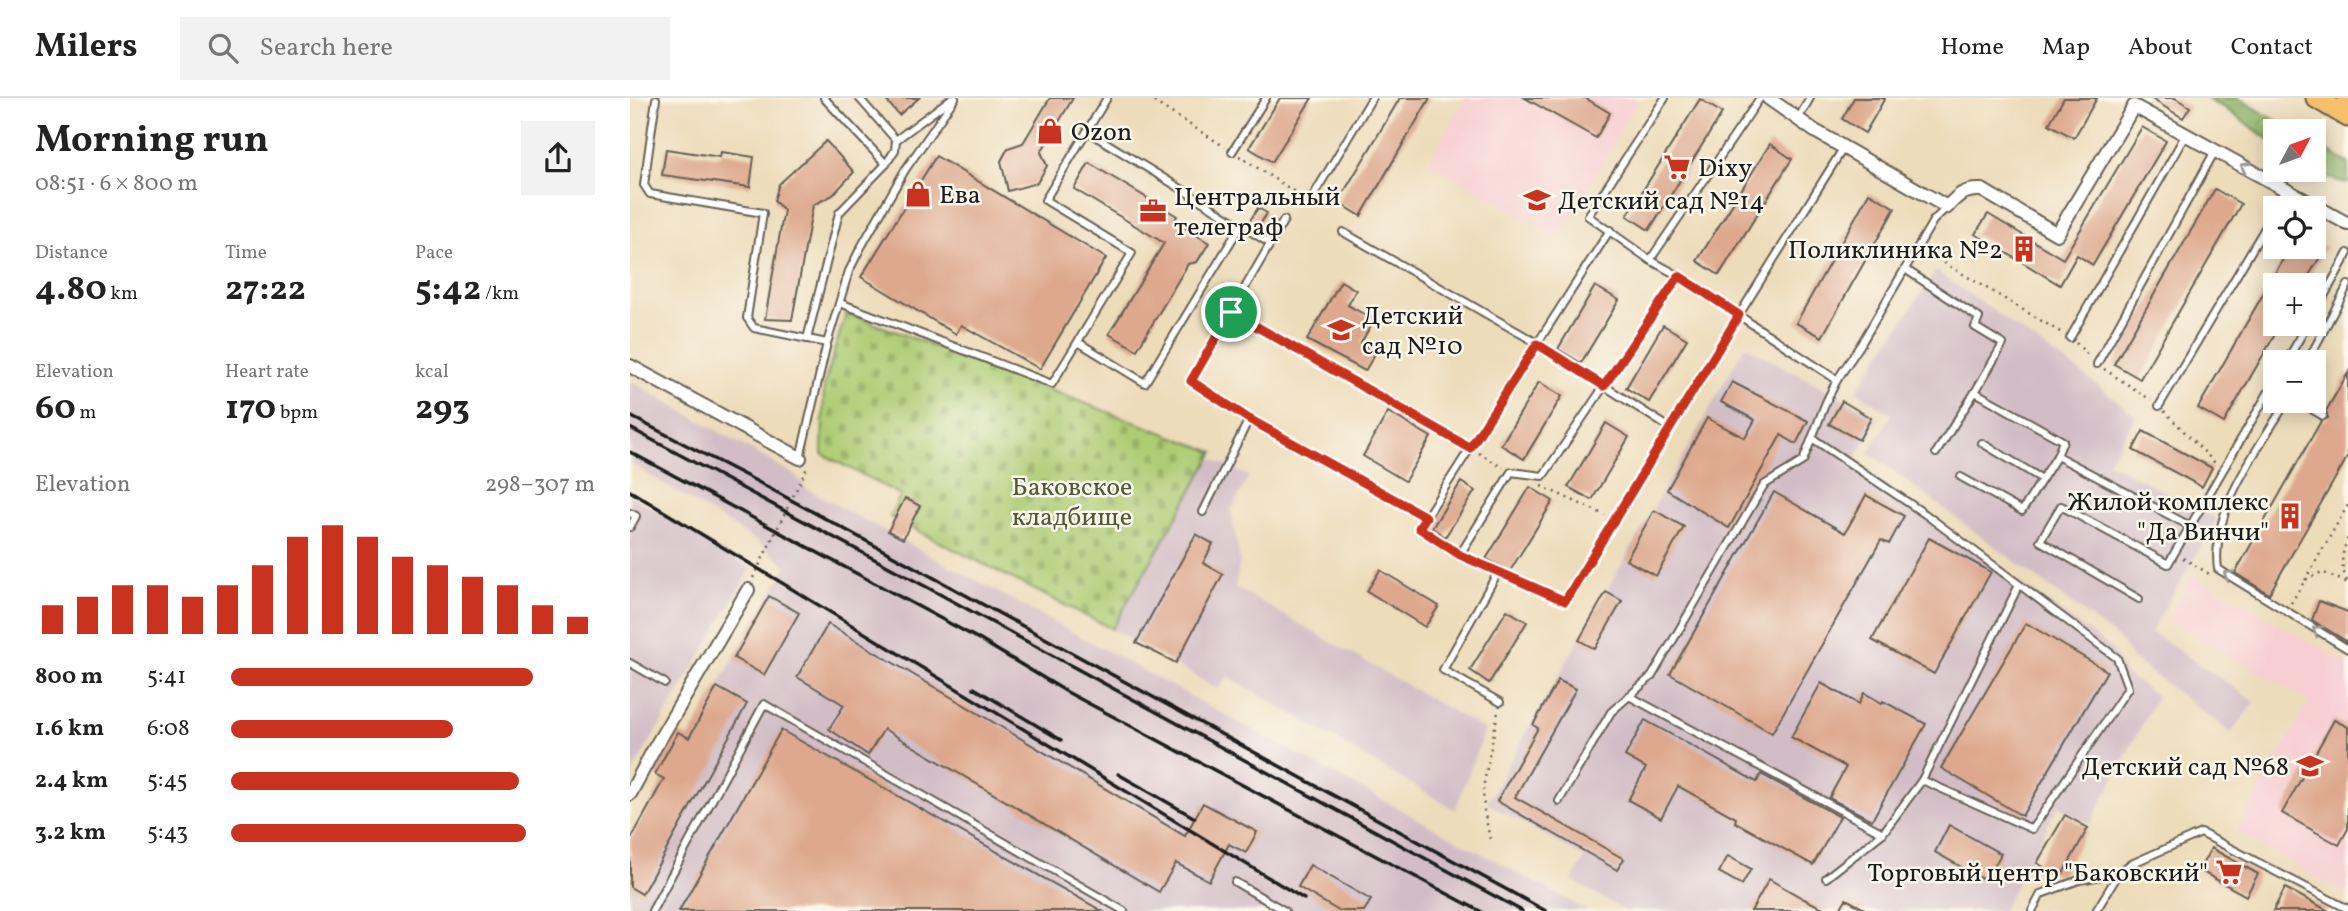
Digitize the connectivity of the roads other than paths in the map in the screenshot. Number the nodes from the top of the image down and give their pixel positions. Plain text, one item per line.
1 (651, 98) edge
2 (658, 98) edge
3 (824, 98) edge
4 (859, 98) edge
5 (954, 98) edge
6 (1107, 98) edge
7 (1266, 98) edge
8 (1372, 98) edge
9 (1665, 98) edge
10 (1759, 98) edge
11 (1768, 98) edge
12 (1810, 98) edge
13 (2316, 98) edge
14 (2136, 102) edge
15 (2348, 117) edge
16 (1798, 119) junction
17 (1087, 131) junction
18 (2186, 134) junction
19 (896, 140) junction
20 (1844, 148) junction
21 (2215, 151) junction
22 (1232, 152) dead end
23 (886, 164) junction
24 (2287, 190) junction
25 (2284, 196) edge
26 (1310, 201) dead end
27 (1947, 207) junction
28 (1284, 220) dead end
29 (2348, 224) edge
30 (1241, 225) junction
31 (1609, 230) junction
32 (2263, 231) edge
33 (1343, 232) dead end
34 (1271, 244) junction
35 (2348, 253) edge
36 (1650, 260) junction
37 (1905, 269) junction
38 (1679, 276) junction
39 (2348, 285) edge
40 (2326, 292) edge
41 (839, 303) junction
42 (1231, 312) junction
43 (1739, 315) junction
44 (2070, 338) road end
45 (807, 339) junction
46 (1078, 342) junction
47 (827, 343) junction
48 (1537, 344) junction
49 (2313, 350) edge
50 (2097, 364) road end
51 (630, 366) edge
52 (1838, 380) junction
53 (1604, 386) junction
54 (1975, 392) junction
55 (2263, 402) edge
56 (2159, 406) road end
57 (2280, 413) edge
58 (2318, 413) edge
59 (2323, 416) dead end
60 (1249, 419) junction
61 (1670, 428) junction
62 (1812, 438) junction
63 (1982, 443) dead end
64 (1470, 448) junction
65 (1936, 453) dead end
66 (2057, 456) junction
67 (800, 458) joint
68 (1961, 477) dead end
69 (2042, 479) junction
70 (1203, 512) dead end
71 (630, 513) edge
72 (1426, 517) junction
73 (2190, 526) junction
74 (630, 527) edge
75 (1460, 555) junction
76 (1498, 572) junction
77 (2020, 585) junction
78 (748, 590) road end
79 (2139, 599) dead end
80 (2348, 649) edge
81 (630, 663) edge
82 (665, 683) dead end
83 (1629, 696) junction
84 (1500, 702) road end
85 (1922, 780) junction
86 (630, 794) edge
87 (1559, 800) dead end
88 (1884, 833) junction
89 (2119, 873) junction
90 (1826, 878) dead end
91 (1235, 882) dead end
92 (2345, 909) edge
93 (652, 911) edge
94 (1124, 911) edge
95 (1285, 911) edge
96 (2032, 911) edge
97 (2096, 911) edge

1 - 2 lane
2 - 45 lane
3 - 23 lane
4 - 19 lane
5 - 19 lane
5 - 41 lane
6 - 17 lane
7 - 22 lane
8 - 26 lane
9 - 31 lane
10 - 36 lane
11 - 16 street
12 - 16 lane
13 - 15 main road
14 - 18 street
14 - 27 street
16 - 20 street
17 - 30 lane
17 - 46 lane
18 - 21 street
18 - 44 lane
19 - 23 lane
20 - 27 street
20 - 43 lane
24 -> 21 street
21 - 50 lane
23 - 45 lane
24 - 25 lane
24 - 29 street
27 - 37 lane
28 - 34 lane
30 - 34 lane
30 - 46 lane
31 - 36 lane
31 - 48 lane
32 - 56 lane
33 - 48 lane
34 - 42 lane
35 - 40 lane
36 - 38 lane
37 - 52 lane
37 - 54 lane
38 - 43 lane
38 - 53 lane
39 - 49 lane
41 - 46 lane
41 - 47 lane
42 - 60 lane
42 - 64 lane
43 - 52 lane
43 - 61 lane
45 - 47 lane
47 - 67 lane
48 - 53 lane
48 - 64 lane
51 - 67 street
52 - 62 lane
53 - 61 lane
53 - 75 lane
54 - 65 lane
54 - 66 lane
55 - 73 lane
80 -> 57 lane
58 - 59 lane
60 - 70 lane
60 - 72 lane
61 - 76 lane
62 - 77 lane
62 - 83 lane
63 - 69 lane
64 - 72 lane
66 - 69 lane
66 - 73 lane
68 - 69 lane
71 - 74 lane
72 - 75 lane
73 - 79 lane
75 - 76 lane
76 - 84 lane
77 - 85 lane
77 - 85 lane
78 - 86 street
81 - 82 lane
83 - 87 lane
83 - 88 lane
85 - 88 lane
88 - 90 lane
89 - 92 lane
89 - 96 lane
89 - 97 lane
91 - 95 lane
93 - 94 lane

